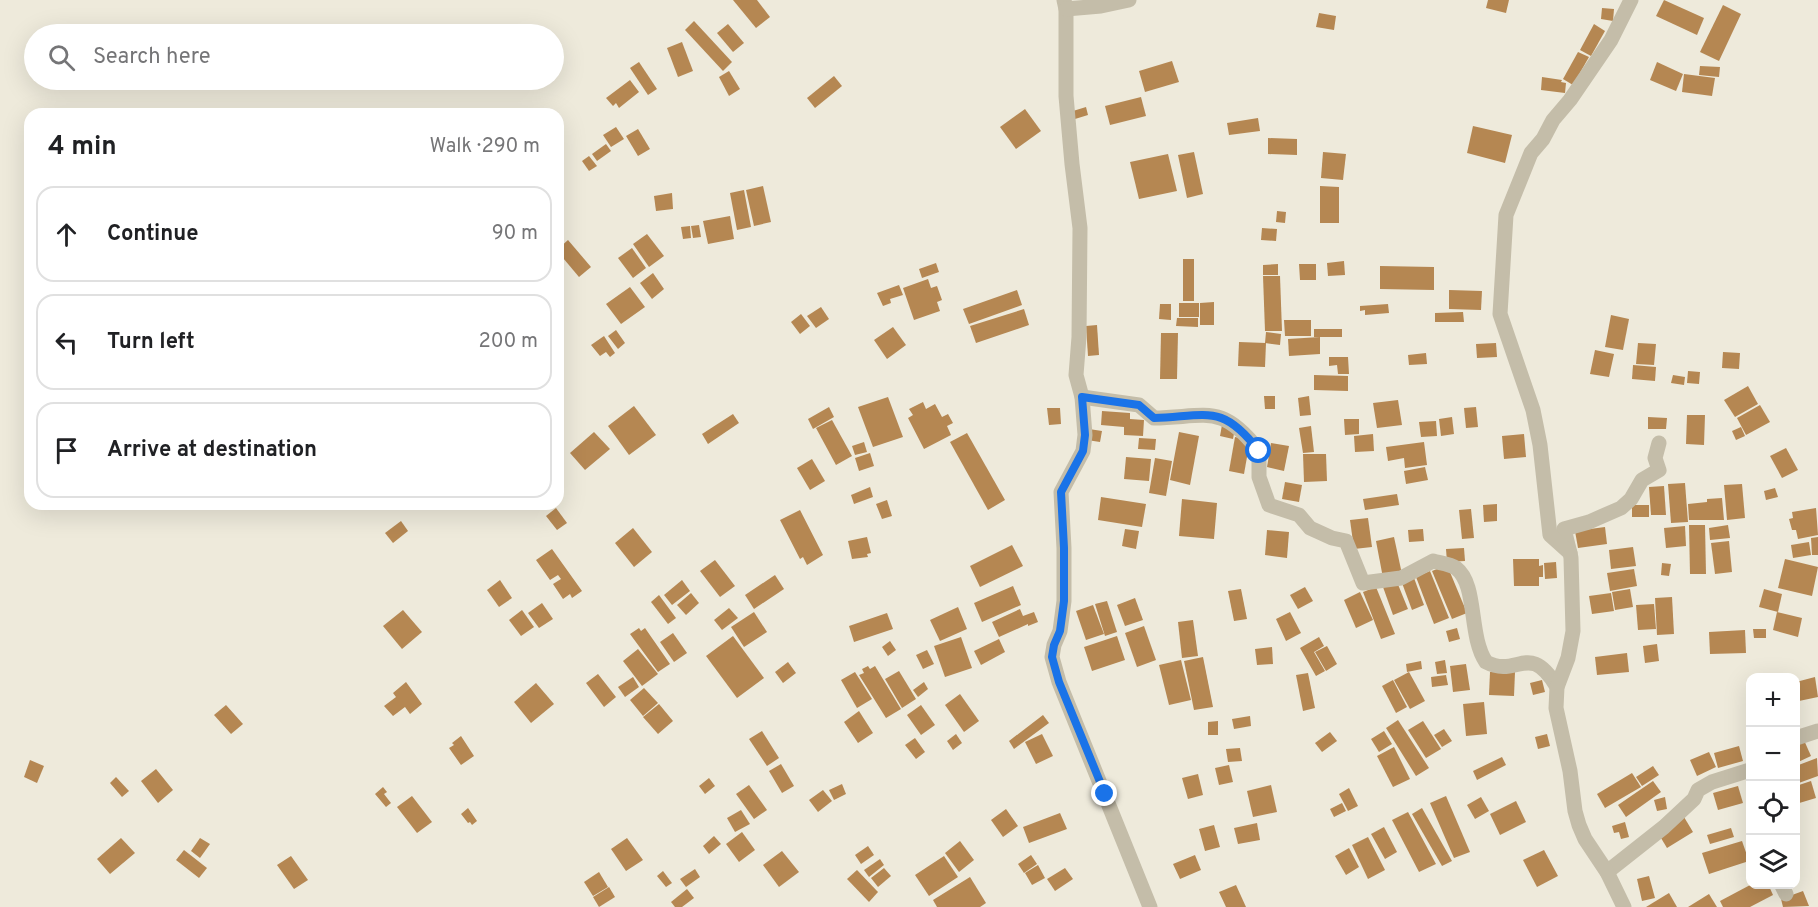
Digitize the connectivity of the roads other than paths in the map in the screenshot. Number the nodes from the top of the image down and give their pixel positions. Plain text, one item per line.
1 (1129, 0) edge
2 (1631, 0) edge
3 (1065, 5) edge
4 (1082, 397) junction
5 (1659, 443) dead end
6 (1569, 554) junction
7 (1557, 687) junction
8 (1818, 731) edge
9 (1800, 737) edge
10 (1746, 771) edge
11 (1608, 872) junction
12 (1150, 907) edge
13 (1624, 907) edge

1 - 3 street
2 - 6 street
3 - 4 street
4 - 7 street
4 - 12 street
5 - 6 street
6 - 7 street
7 - 11 street
8 - 9 street
10 - 11 street
11 - 13 street

